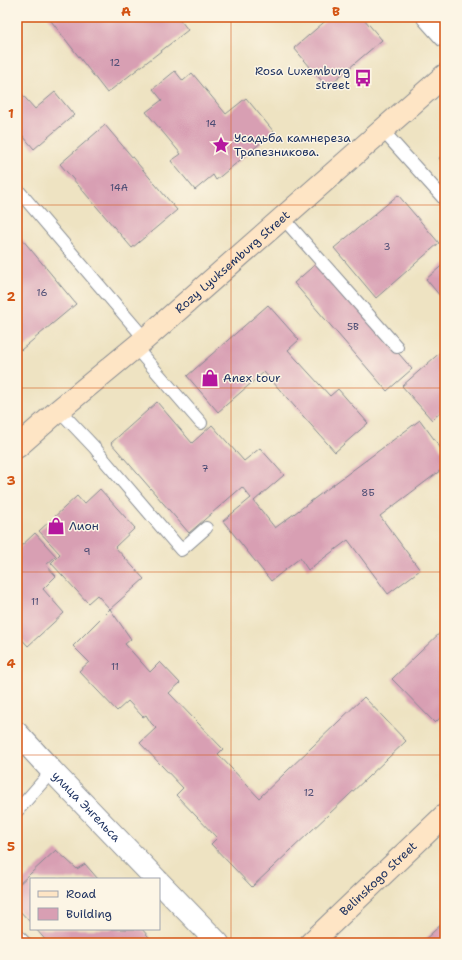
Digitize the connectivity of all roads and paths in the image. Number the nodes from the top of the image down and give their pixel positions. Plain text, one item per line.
1 (428, 17) edge
2 (445, 36) edge
3 (445, 75) edge
4 (383, 131) junction
5 (17, 189) edge
6 (445, 200) edge
7 (283, 218) junction
8 (140, 343) junction
9 (397, 347) dead end
10 (59, 410) junction
11 (201, 423) dead end
12 (17, 447) edge
13 (206, 528) dead end
14 (17, 733) edge
15 (52, 772) junction
16 (17, 811) edge
17 (445, 814) edge
18 (155, 878) edge
19 (160, 883) edge
20 (17, 935) edge
21 (25, 943) edge
22 (218, 943) edge
23 (311, 943) edge

1 - 2 street
3 - 4 main road, Rozy Lyuksemburg Street
4 - 6 lane
4 - 7 main road, Rozy Lyuksemburg Street
5 - 8 lane
7 - 8 main road, Rozy Lyuksemburg Street
7 - 9 lane
8 - 10 main road, Rozy Lyuksemburg Street
8 - 11 lane
10 - 12 main road, Rozy Lyuksemburg Street
10 - 13 lane
14 - 15 street, улица Энгельса
15 - 16 lane
15 - 18 street, улица Энгельса
17 - 23 main road, Belinskogo Street
19 - 22 street
20 - 21 lane

